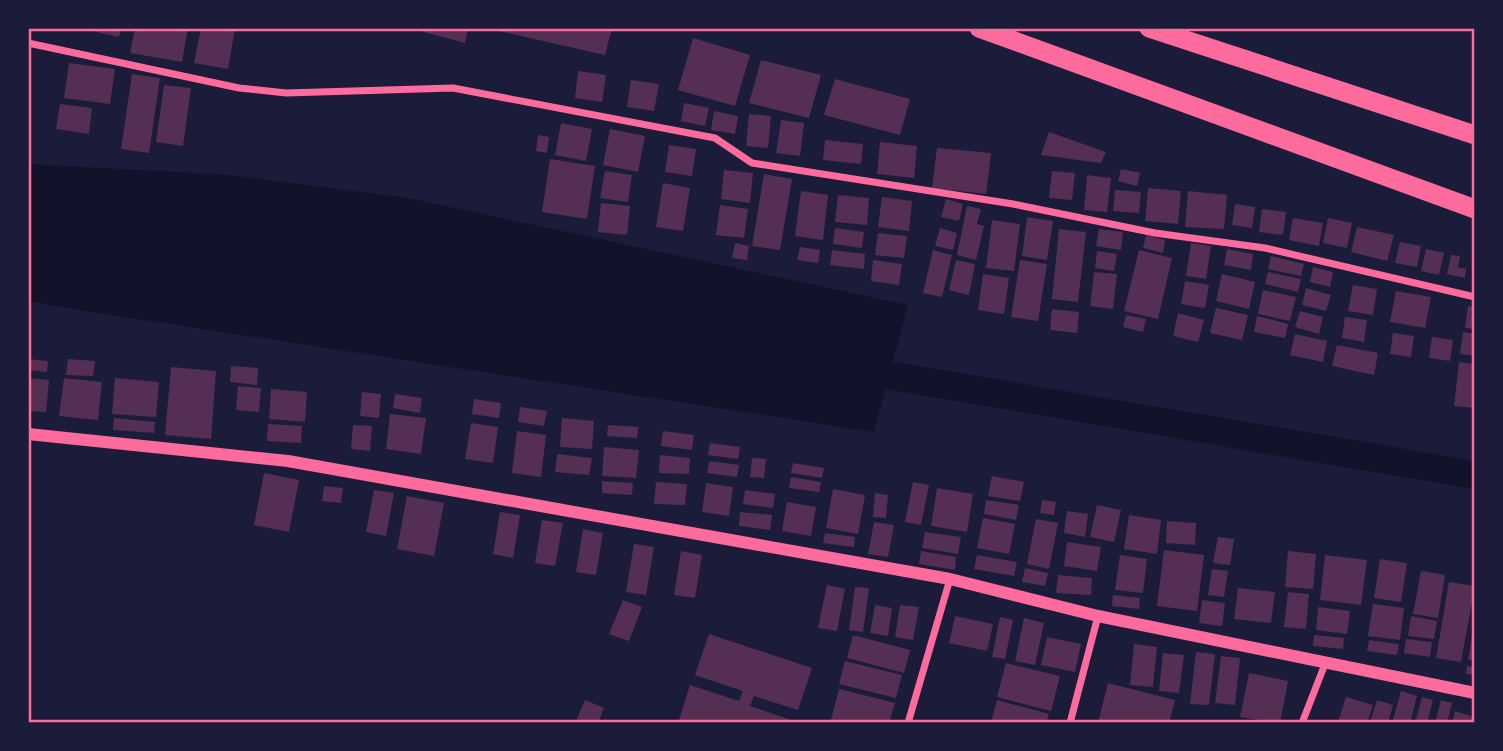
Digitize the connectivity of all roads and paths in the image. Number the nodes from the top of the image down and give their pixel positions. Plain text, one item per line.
1 (979, 28) edge
2 (1150, 28) edge
3 (28, 43) edge
4 (1475, 135) edge
5 (1475, 209) edge
6 (1475, 297) edge
7 (28, 434) edge
8 (950, 579) junction
9 (1098, 617) junction
10 (1325, 664) junction
11 (1475, 693) edge
12 (908, 723) edge
13 (1070, 723) edge
14 (1302, 723) edge

1 - 5 highway
2 - 4 highway
3 - 6 street
7 - 8 street
8 - 9 street
8 - 12 street
9 - 10 street
9 - 13 street
10 - 11 street
10 - 14 street

